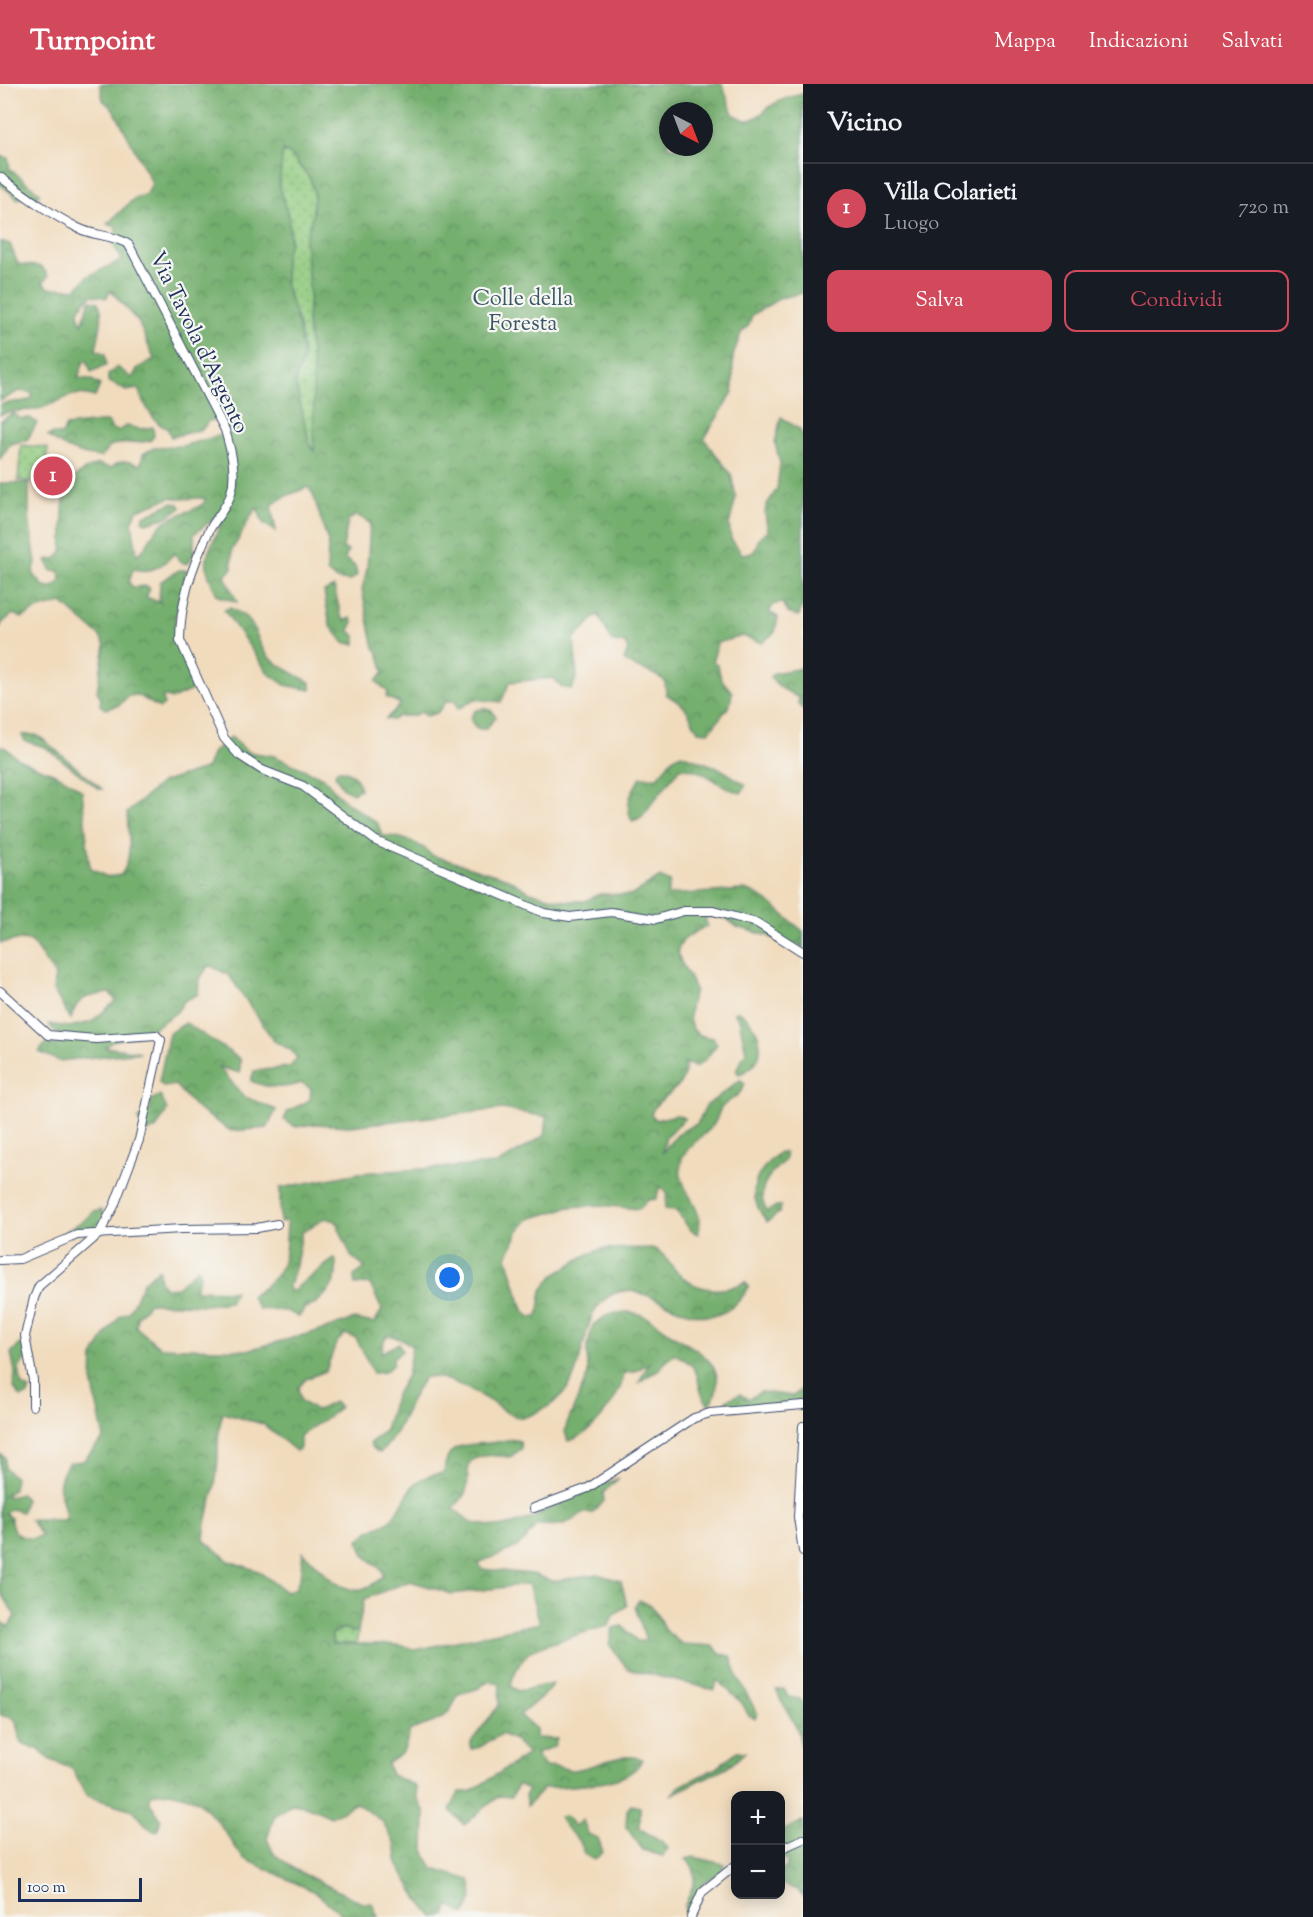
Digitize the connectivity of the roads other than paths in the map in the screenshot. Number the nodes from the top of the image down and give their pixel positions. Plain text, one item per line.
1 (0, 177) edge
2 (803, 952) edge
3 (0, 991) edge
4 (276, 1224) dead end
5 (99, 1234) junction
6 (0, 1260) edge
7 (33, 1406) dead end
8 (803, 1406) edge
9 (803, 1426) edge
10 (534, 1508) dead end
11 (803, 1551) edge
12 (803, 1839) edge
13 (785, 1847) edge
14 (731, 1868) edge
15 (691, 1917) edge

1 - 2 street, Via Tavola d'Argento
3 - 5 street
4 - 5 street
5 - 6 street
5 - 7 street
8 - 10 street
9 - 11 street
12 - 13 street
14 - 15 street

